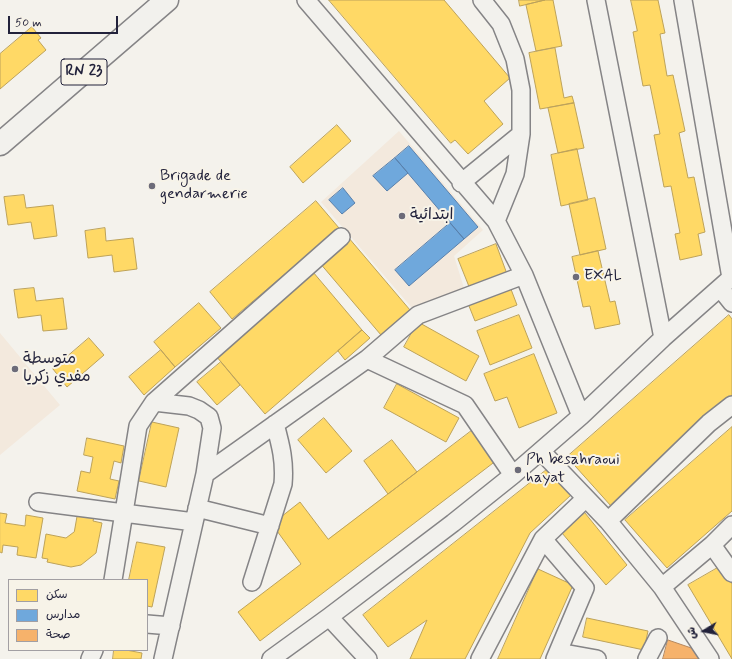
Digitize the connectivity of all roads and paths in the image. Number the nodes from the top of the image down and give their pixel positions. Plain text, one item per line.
1 (167, 0) edge
2 (482, 0) edge
3 (596, 0) edge
4 (684, 0) edge
5 (310, 1) edge
6 (521, 134) junction
7 (0, 144) edge
8 (461, 183) junction
9 (496, 221) junction
10 (340, 237) dead end
11 (524, 275) junction
12 (728, 281) edge
13 (732, 303) edge
14 (663, 338) junction
15 (367, 359) junction
16 (154, 402) junction
17 (732, 405) edge
18 (581, 416) junction
19 (275, 424) junction
20 (541, 451) junction
21 (205, 474) junction
22 (513, 475) junction
23 (586, 498) junction
24 (38, 502) dead end
25 (124, 513) junction
26 (196, 515) junction
27 (608, 521) junction
28 (732, 525) edge
29 (270, 526) junction
30 (543, 539) junction
31 (712, 545) junction
32 (732, 573) edge
33 (113, 579) edge
34 (252, 582) dead end
35 (662, 587) junction
36 (329, 617) junction
37 (148, 624) edge
38 (171, 626) junction
39 (658, 638) dead end
40 (557, 655) edge
41 (163, 659) edge
42 (271, 659) edge
43 (368, 659) edge
44 (480, 659) edge
45 (597, 659) edge
46 (647, 659) edge
47 (710, 659) edge

1 - 7 main road, RN 23
2 - 6 street
3 - 14 street
4 - 12 street
5 - 8 street
6 - 8 street
6 - 9 street
8 - 9 street
9 - 11 street
10 - 16 street
11 - 15 street
11 - 18 street
12 - 13 street
12 - 14 street
14 - 18 street
15 - 19 street
15 - 22 street
16 - 21 street
16 - 25 street
17 - 27 street
18 - 20 street
19 - 21 street
19 - 29 street
20 - 22 street
20 - 23 street
21 - 26 street
22 - 36 street
23 - 27 street
23 - 30 street
24 - 25 street
25 - 26 street
25 - 33 street
26 - 29 street
26 - 38 street
27 - 35 street
28 - 31 street
29 - 34 street
30 - 40 street
30 - 44 street
31 - 32 street
31 - 35 street
35 - 47 street
36 - 42 street
36 - 43 street
37 - 38 street
38 - 41 street
39 - 46 street
40 - 45 street

